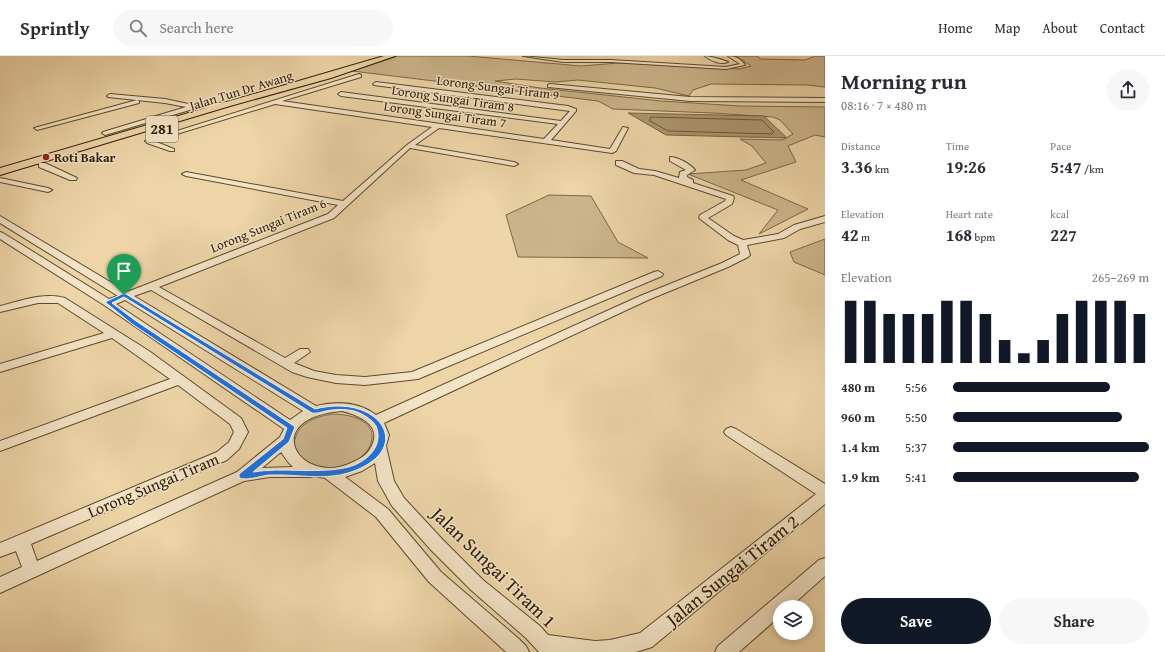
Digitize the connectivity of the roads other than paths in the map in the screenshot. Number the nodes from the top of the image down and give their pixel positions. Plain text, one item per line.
1 (390, 56) edge
2 (525, 56) edge
3 (707, 56) edge
4 (730, 56) edge
5 (572, 57) dead end
6 (675, 58) dead end
7 (619, 59) edge
8 (681, 61) dead end
9 (741, 62) junction
10 (328, 76) junction
11 (359, 76) dead end
12 (376, 84) dead end
13 (550, 86) dead end
14 (341, 94) dead end
15 (110, 96) dead end
16 (146, 100) junction
17 (825, 100) edge
18 (274, 102) junction
19 (201, 110) junction
20 (236, 110) junction
21 (562, 124) junction
22 (437, 126) junction
23 (37, 128) dead end
24 (625, 128) dead end
25 (105, 133) dead end
26 (546, 141) junction
27 (409, 146) junction
28 (172, 150) dead end
29 (673, 159) dead end
30 (619, 163) dead end
31 (514, 164) dead end
32 (42, 165) junction
33 (0, 172) edge
34 (186, 174) dead end
35 (73, 178) dead end
36 (0, 179) edge
37 (691, 183) junction
38 (48, 190) dead end
39 (346, 204) junction
40 (825, 219) edge
41 (0, 220) edge
42 (0, 236) edge
43 (742, 243) junction
44 (658, 274) dead end
45 (151, 286) junction
46 (124, 295) junction
47 (108, 302) junction
48 (0, 309) edge
49 (111, 334) junction
50 (304, 352) dead end
51 (285, 363) junction
52 (0, 368) edge
53 (179, 380) junction
54 (314, 411) junction
55 (376, 421) junction
56 (732, 432) dead end
57 (289, 434) junction
58 (0, 446) edge
59 (380, 447) junction
60 (322, 472) junction
61 (242, 476) junction
62 (825, 492) edge
63 (825, 495) edge
64 (21, 541) junction
65 (0, 550) edge
66 (825, 565) edge
67 (32, 571) junction
68 (0, 585) edge
69 (641, 646) edge
70 (548, 648) edge
71 (519, 652) edge
72 (725, 652) edge

1 - 10 main road, Jalan Tun Dr Awang / 281
2 - 7 street
3 - 9 street
4 - 9 street
5 - 7 street
6 - 8 street
7 - 9 street
10 - 19 main road, Jalan Tun Dr Awang / 281
10 - 20 main road, Jalan Tun Dr Awang / 281
11 - 18 street
12 - 21 street, Lorong Sungai Tiram 9
13 - 17 street
14 - 21 street, Lorong Sungai Tiram 8
15 - 16 street
16 - 19 street
16 - 23 street
18 - 20 street
18 - 22 street, Lorong Sungai Tiram 7
19 - 20 main road, Jalan Tun Dr Awang / 281
19 - 25 street, Jalan Tun Dr Awang
19 - 32 main road, Jalan Tun Dr Awang / 281
19 - 33 main road, Jalan Tun Dr Awang / 281
20 - 28 street
21 - 26 street, Lorong Sungai Tiram 9
22 - 26 street, Lorong Sungai Tiram 7
22 - 27 street, Lorong Sungai Tiram 6
24 - 26 street, Lorong Sungai Tiram 7
27 - 31 street
27 - 39 street, Lorong Sungai Tiram 6
29 - 37 street
30 - 37 street
32 - 35 street
32 - 36 main road, Jalan Tun Dr Awang / 281
34 - 39 street
36 - 38 street
37 - 43 street
39 - 45 street, Lorong Sungai Tiram 6
40 - 43 street
41 - 46 street
42 - 47 street
43 - 55 street
44 - 51 street
45 - 46 street, Lorong Sungai Tiram 6
45 - 51 street
46 - 47 street, Lorong Sungai Tiram 6
46 - 54 street
47 - 57 street
48 - 49 street, Lorong Sungai Tiram
49 - 52 street
49 - 53 street, Lorong Sungai Tiram
50 - 51 street
53 - 58 street
53 - 64 street, Lorong Sungai Tiram
54 - 55 street
54 - 57 street
55 - 59 street
56 - 62 street
57 - 60 street
57 - 61 street
59 - 60 street
59 - 70 street, Jalan Sungai Tiram 1
60 - 61 street
60 - 71 street
61 - 67 street
63 - 69 street, Jalan Sungai Tiram 2
64 - 65 street, Lorong Sungai Tiram
64 - 67 street
66 - 72 street
67 - 68 street
69 - 70 street, Jalan Sungai Tiram 2

